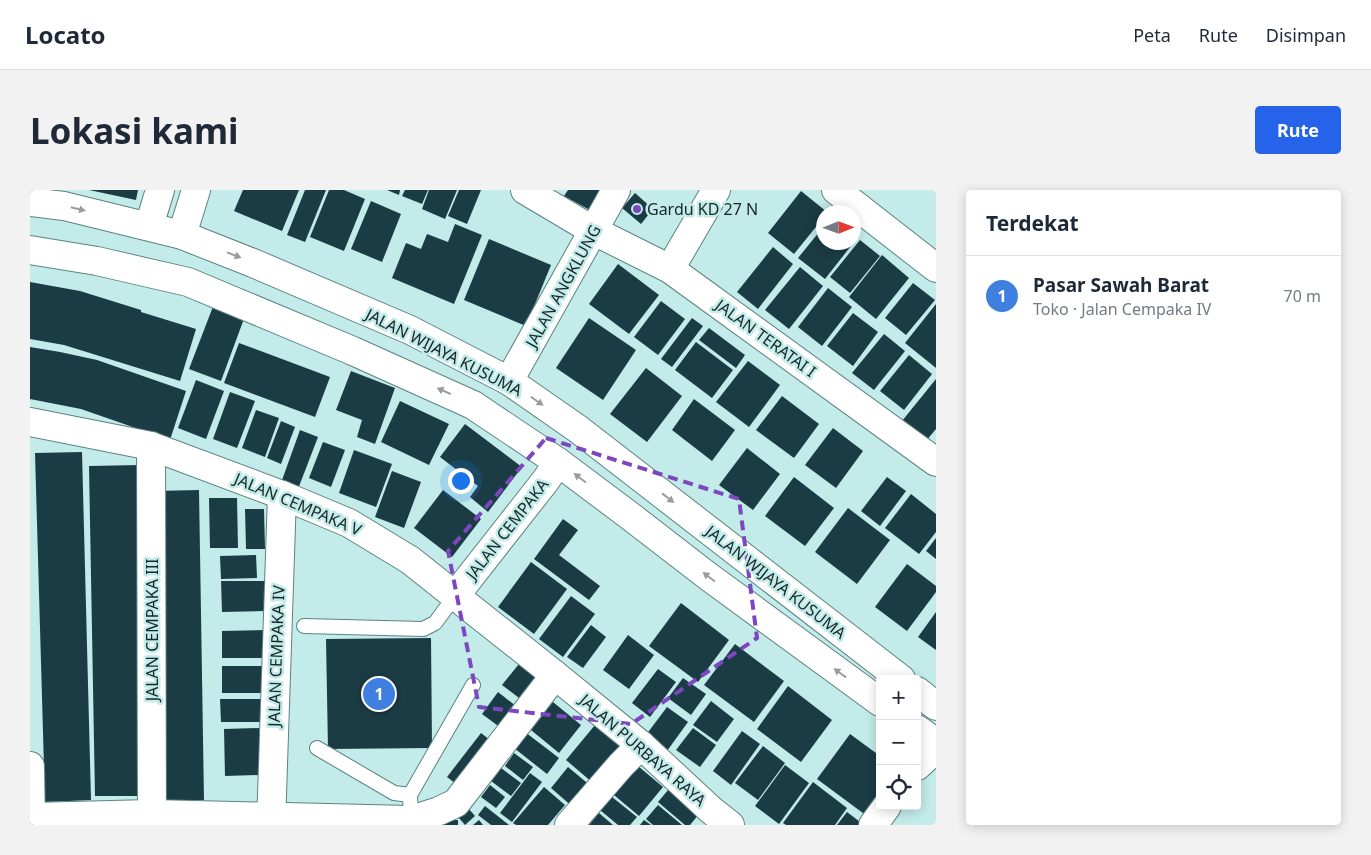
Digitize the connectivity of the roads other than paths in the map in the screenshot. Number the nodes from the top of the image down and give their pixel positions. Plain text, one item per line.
1 (160, 190) edge
2 (196, 190) edge
3 (526, 190) edge
4 (616, 190) edge
5 (716, 190) edge
6 (836, 190) edge
7 (30, 202) edge
8 (149, 226) junction
9 (594, 231) junction
10 (182, 235) junction
11 (30, 250) edge
12 (936, 268) edge
13 (670, 269) junction
14 (509, 382) junction
15 (567, 421) junction
16 (30, 422) edge
17 (151, 446) junction
18 (932, 450) edge
19 (552, 458) junction
20 (282, 495) junction
21 (455, 596) junction
22 (304, 626) dead end
23 (555, 675) junction
24 (896, 675) edge
25 (473, 685) dead end
26 (921, 694) edge
27 (876, 699) edge
28 (936, 706) edge
29 (921, 732) edge
30 (936, 743) edge
31 (641, 745) junction
32 (317, 748) dead end
33 (936, 748) edge
34 (918, 765) edge
35 (30, 766) edge
36 (884, 810) edge
37 (411, 813) edge
38 (30, 819) edge
39 (152, 819) edge
40 (714, 820) edge
41 (271, 821) edge
42 (569, 825) edge
43 (873, 825) edge

1 - 8 street
2 - 10 street
3 - 9 street, JALAN TERATAI I
4 - 9 street, JALAN ANGKLUNG
5 - 13 street
6 - 12 street
7 -> 8 street, JALAN WIJAYA KUSUMA
8 - 10 street, JALAN WIJAYA KUSUMA
9 - 13 street, JALAN TERATAI I
9 - 14 street, JALAN ANGKLUNG
10 -> 14 street, JALAN WIJAYA KUSUMA
19 -> 11 street, JALAN WIJAYA KUSUMA
13 - 18 street, JALAN TERATAI I
14 -> 15 street, JALAN WIJAYA KUSUMA
15 - 19 street
15 -> 24 street, JALAN WIJAYA KUSUMA
16 - 17 street, JALAN CEMPAKA V
17 - 20 street, JALAN CEMPAKA V
17 - 39 street, JALAN CEMPAKA III
19 - 21 street, JALAN CEMPAKA
27 -> 19 street, JALAN WIJAYA KUSUMA
20 - 21 street, JALAN CEMPAKA V
20 - 41 street, JALAN CEMPAKA IV
21 - 22 lane
21 - 23 street, JALAN CEMPAKA V
23 - 31 street, JALAN PURBAYA RAYA
23 - 37 street
25 - 37 lane
26 - 28 street
29 - 30 street
31 - 40 street, JALAN PURBAYA RAYA
31 - 42 street
32 - 37 lane
33 - 34 street
35 - 38 street
36 - 43 street
37 - 41 street
38 - 39 street
39 - 41 street

